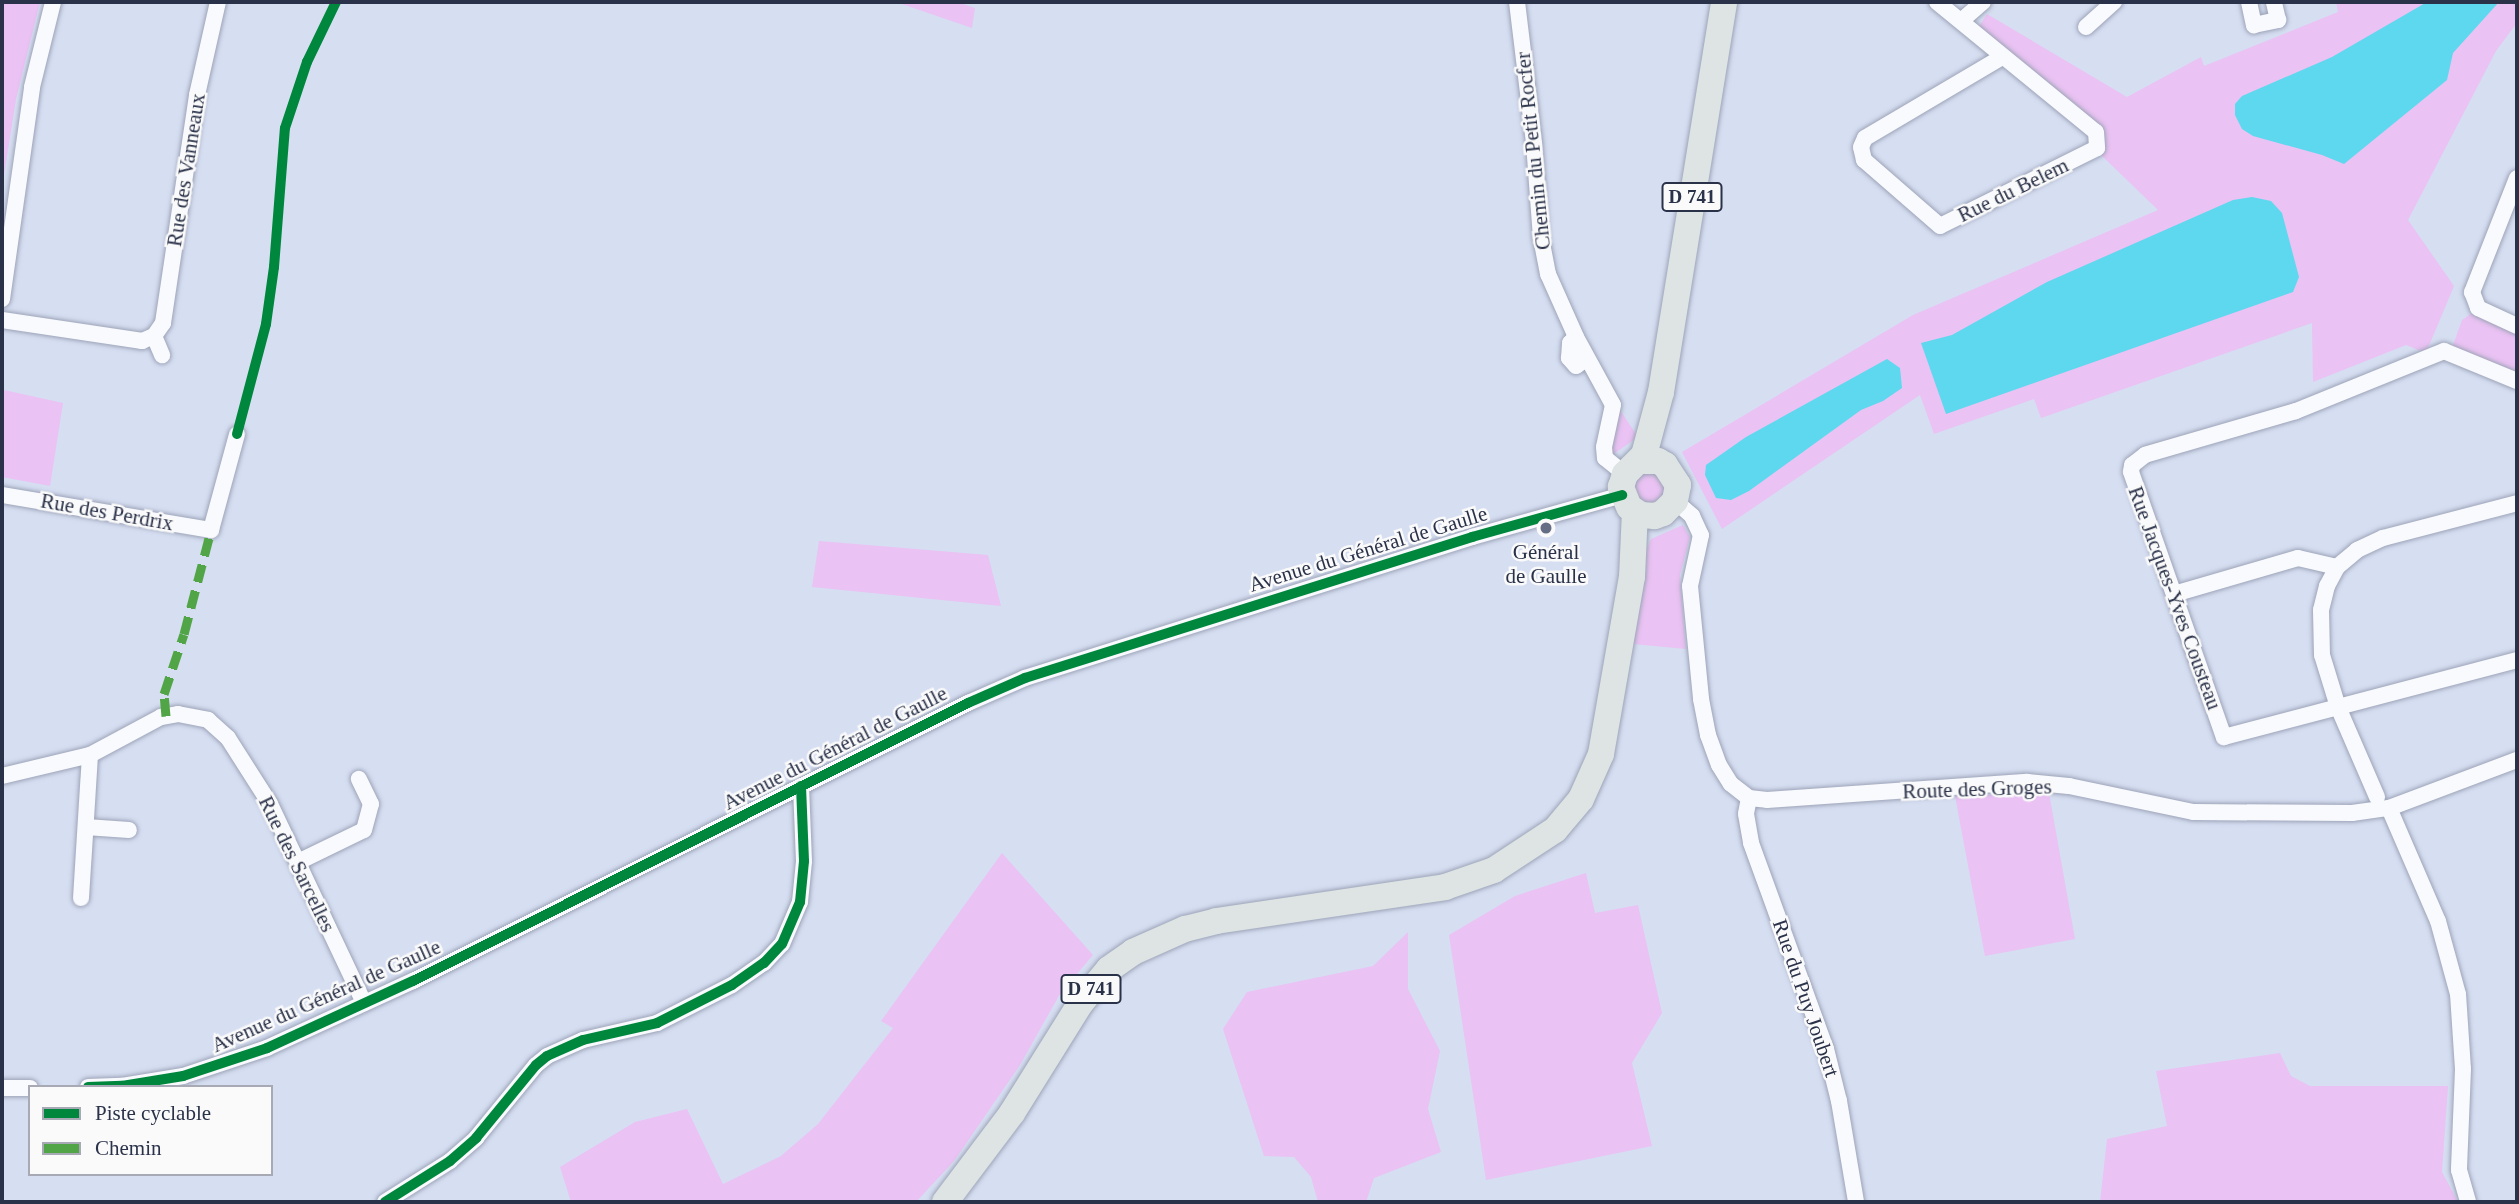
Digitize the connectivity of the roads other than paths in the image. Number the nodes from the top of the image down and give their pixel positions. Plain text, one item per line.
1 (53, 2) edge
2 (218, 2) edge
3 (1517, 2) edge
4 (1724, 2) edge
5 (1937, 2) edge
6 (1983, 2) edge
7 (2114, 2) edge
8 (2249, 2) edge
9 (2274, 2) edge
10 (1961, 21) junction
11 (2086, 27) dead end
12 (2002, 57) junction
13 (2517, 178) edge
14 (2, 299) edge
15 (2, 320) edge
16 (2517, 326) edge
17 (154, 336) junction
18 (162, 355) dead end
19 (2517, 382) edge
20 (237, 434) dead end
21 (1645, 489) junction
22 (2, 495) edge
23 (2517, 503) edge
24 (2337, 567) junction
25 (2174, 594) junction
26 (2517, 660) edge
27 (2338, 707) junction
28 (90, 755) junction
29 (2517, 760) edge
30 (2, 776) edge
31 (359, 779) dead end
32 (801, 786) junction
33 (1749, 798) junction
34 (2383, 803) junction
35 (86, 827) junction
36 (129, 830) dead end
37 (298, 862) junction
38 (81, 898) dead end
39 (364, 1003) junction
40 (127, 1085) edge
41 (2, 1088) edge
42 (28, 1088) edge
43 (385, 1202) edge
44 (945, 1202) edge
45 (1856, 1202) edge
46 (2468, 1202) edge

1 - 14 street
2 - 17 street, Rue des Vanneaux
3 - 21 street, Chemin du Petit Rocfer
4 - 21 main road, D 741
5 - 10 street
6 - 10 street
7 - 11 street
8 - 9 street
10 - 12 street
12 - 12 street, Rue du Belem
13 - 16 street
15 - 17 street
17 - 18 street
19 - 25 street, Rue Jacques-Yves Cousteau
20 - 22 street, Rue des Perdrix
21 - 32 street, Avenue du Général de Gaulle
21 - 33 street
21 - 44 main road, D 741
23 - 24 street
24 - 25 street
24 - 27 street
25 - 27 street, Rue Jacques-Yves Cousteau
26 - 27 street
27 - 34 street
28 - 30 street
28 - 35 street
28 - 37 street, Rue des Sarcelles
29 - 34 street, Route des Groges
31 - 37 street
32 - 39 street, Avenue du Général de Gaulle
32 - 43 street
33 - 34 street, Route des Groges
33 - 45 street, Rue du Puy Joubert
34 - 46 street
35 - 36 street
35 - 38 street
37 - 39 street, Rue des Sarcelles
39 - 40 street, Avenue du Général de Gaulle
41 - 42 street

